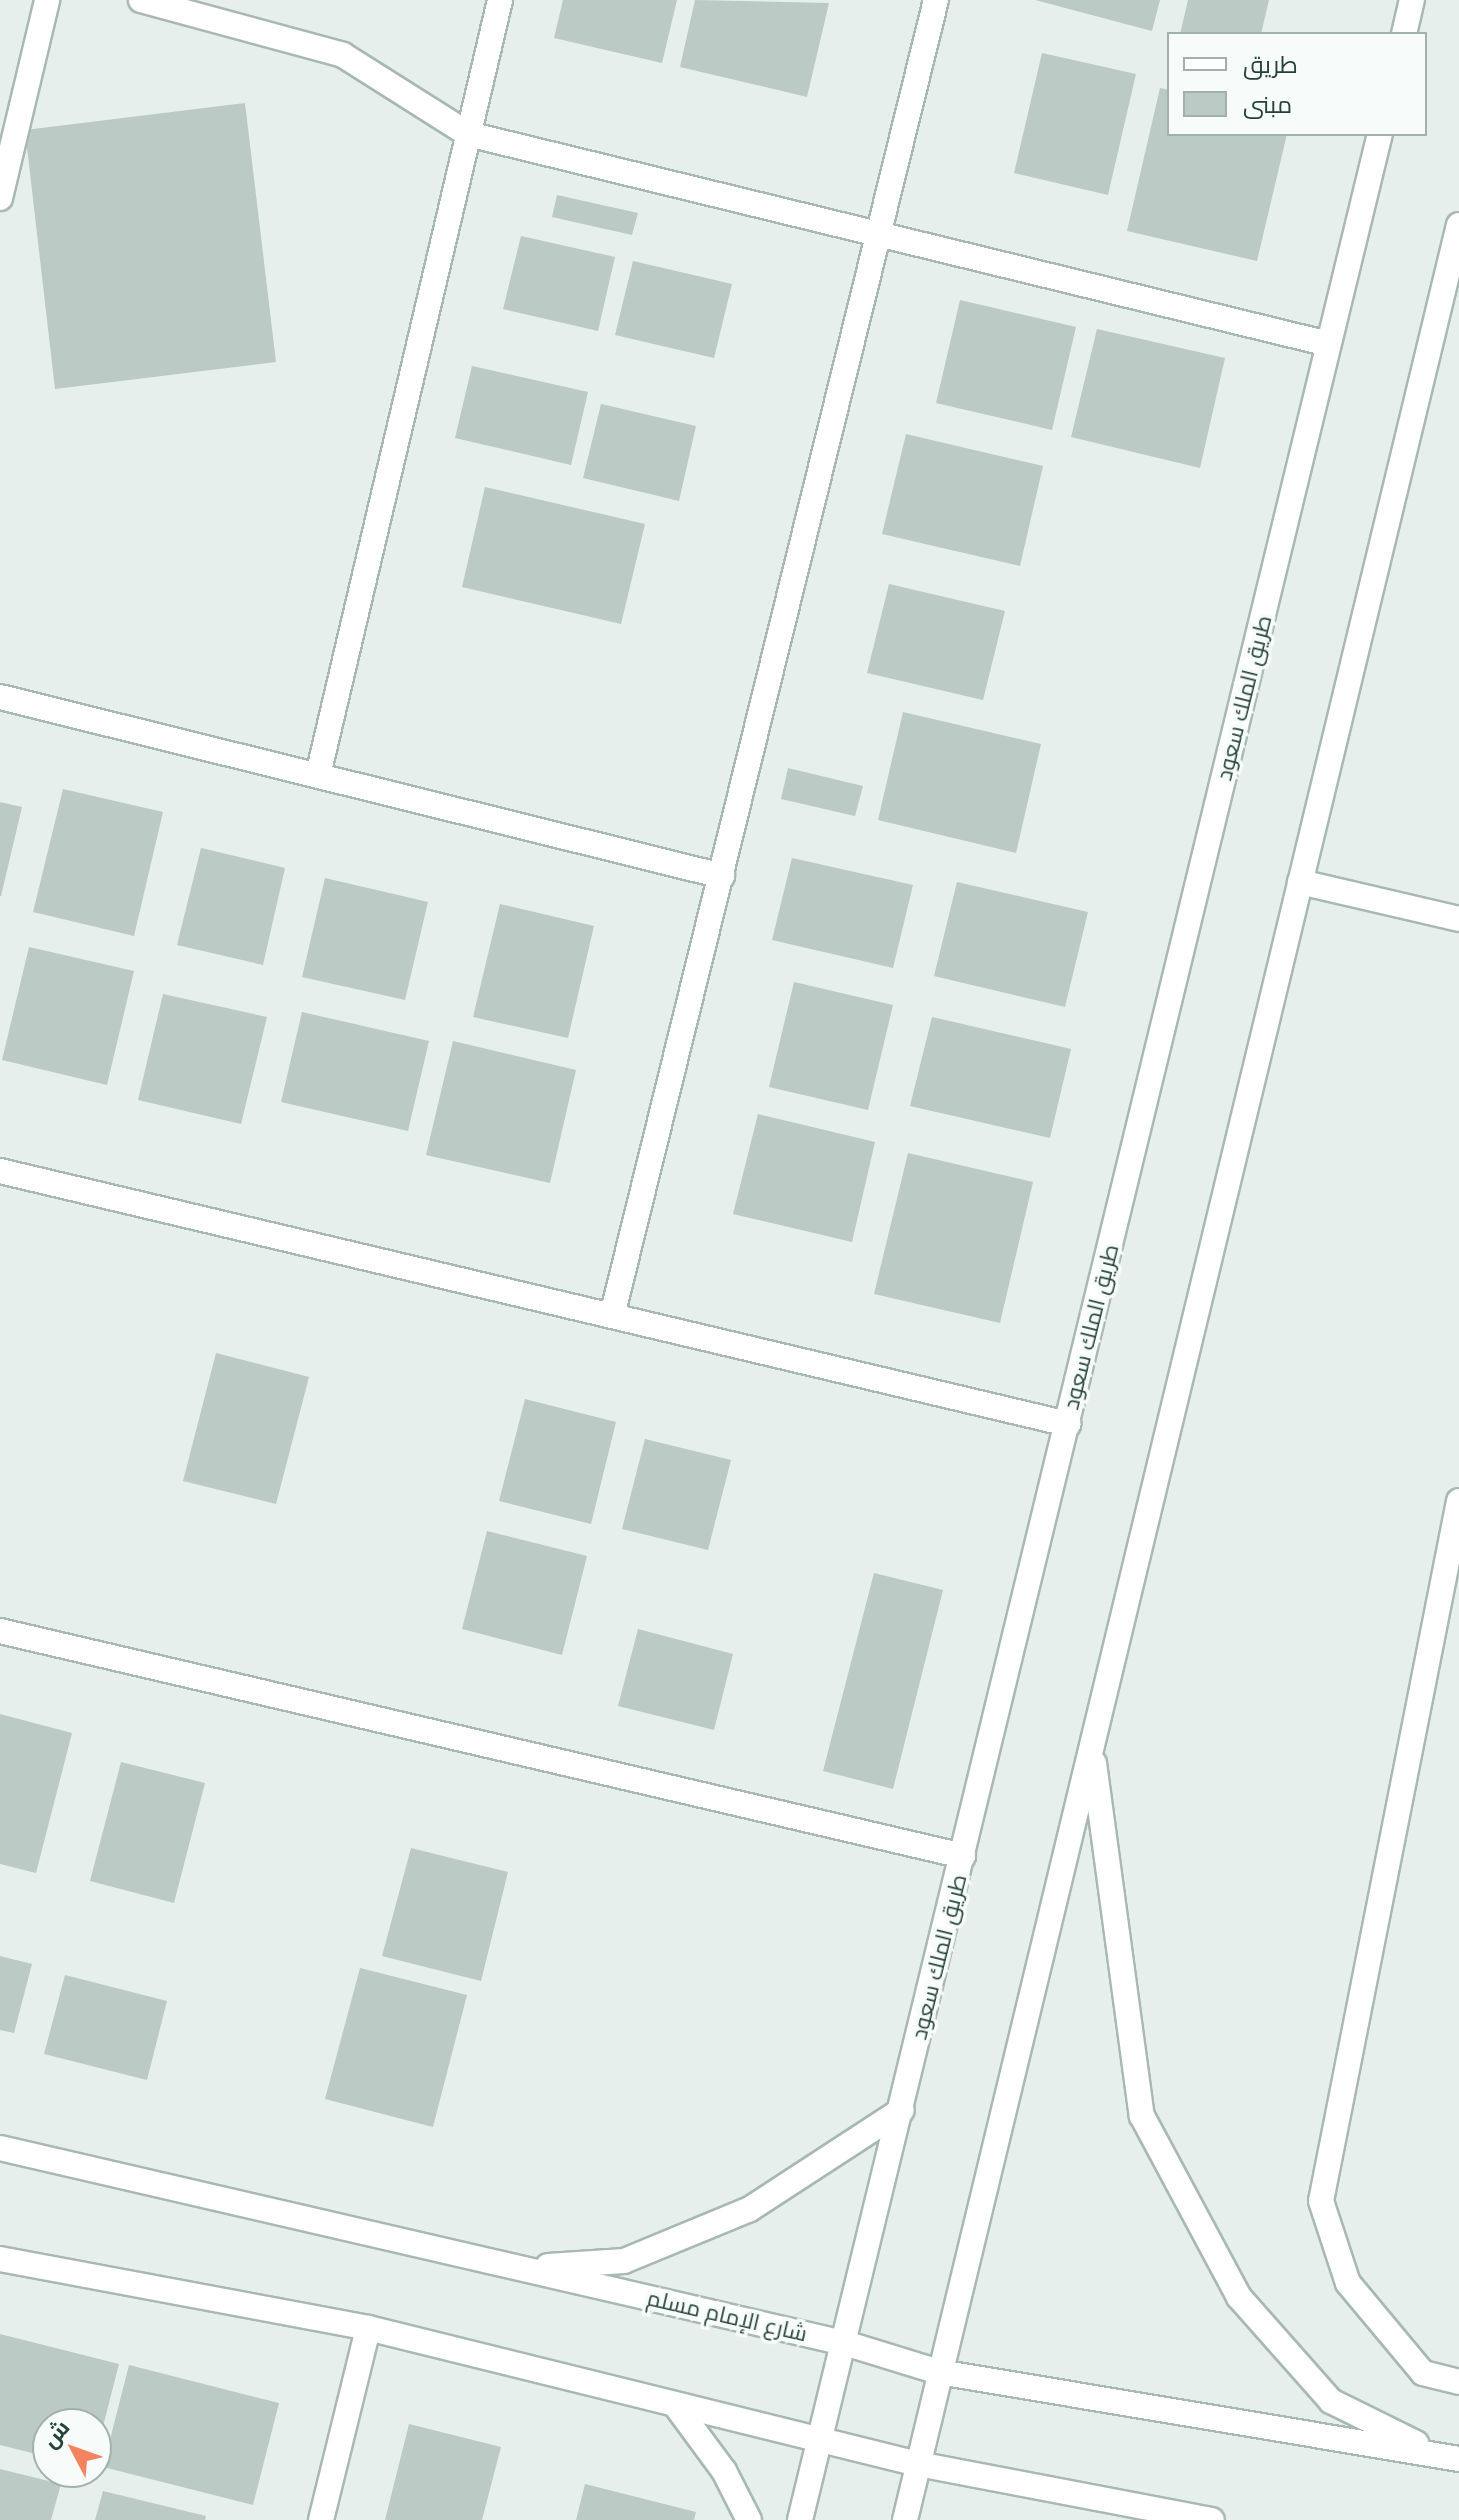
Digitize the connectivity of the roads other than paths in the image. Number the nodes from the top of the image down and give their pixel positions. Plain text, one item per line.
1 (47, 0) edge
2 (141, 0) edge
3 (500, 0) edge
4 (936, 0) edge
5 (1412, 0) edge
6 (1404, 32) edge
7 (468, 134) junction
8 (1380, 136) edge
9 (0, 198) edge
10 (1459, 225) edge
11 (878, 236) junction
12 (1329, 344) junction
13 (0, 697) edge
14 (318, 775) junction
15 (722, 876) junction
16 (1300, 882) junction
17 (1459, 919) edge
18 (0, 1171) edge
19 (612, 1316) junction
20 (1068, 1424) junction
21 (1459, 1501) edge
22 (0, 1631) edge
23 (1092, 1743) junction
24 (963, 1856) junction
25 (902, 2110) junction
26 (0, 2148) edge
27 (0, 2259) edge
28 (521, 2268) junction
29 (368, 2328) junction
30 (848, 2344) junction
31 (939, 2372) junction
32 (1459, 2382) edge
33 (676, 2406) junction
34 (820, 2437) junction
35 (1449, 2457) edge
36 (918, 2464) junction
37 (321, 2520) edge
38 (749, 2520) edge
39 (800, 2520) edge
40 (905, 2520) edge
41 (1212, 2520) edge

1 - 9 main road
2 - 7 main road
3 - 7 main road
4 - 11 main road
5 - 6 main road
7 - 11 main road
7 - 14 main road
8 - 12 main road, طريق الملك سعود
10 - 16 main road
11 - 12 main road
11 - 15 main road
12 - 20 main road, طريق الملك سعود
13 - 14 main road
14 - 15 main road
15 - 19 main road
16 - 17 main road
16 - 23 main road
18 - 19 main road
19 - 20 main road
20 - 24 main road, طريق الملك سعود
21 - 32 main road
22 - 24 main road
23 - 31 main road
23 - 35 main road
24 - 25 main road, طريق الملك سعود
25 - 28 main road
25 - 30 main road, طريق الملك سعود
26 - 28 main road, شارع الإمام مسلم
27 - 29 main road
28 - 30 main road, شارع الإمام مسلم
29 - 33 main road
29 - 37 main road
30 - 31 main road, شارع الإمام مسلم
30 - 34 main road, طريق الملك سعود
31 - 35 main road, شارع الإمام مسلم
31 - 36 main road
33 - 34 main road
33 - 38 main road
34 - 36 main road
34 - 39 main road, طريق الملك سعود
36 - 40 main road
36 - 41 main road

